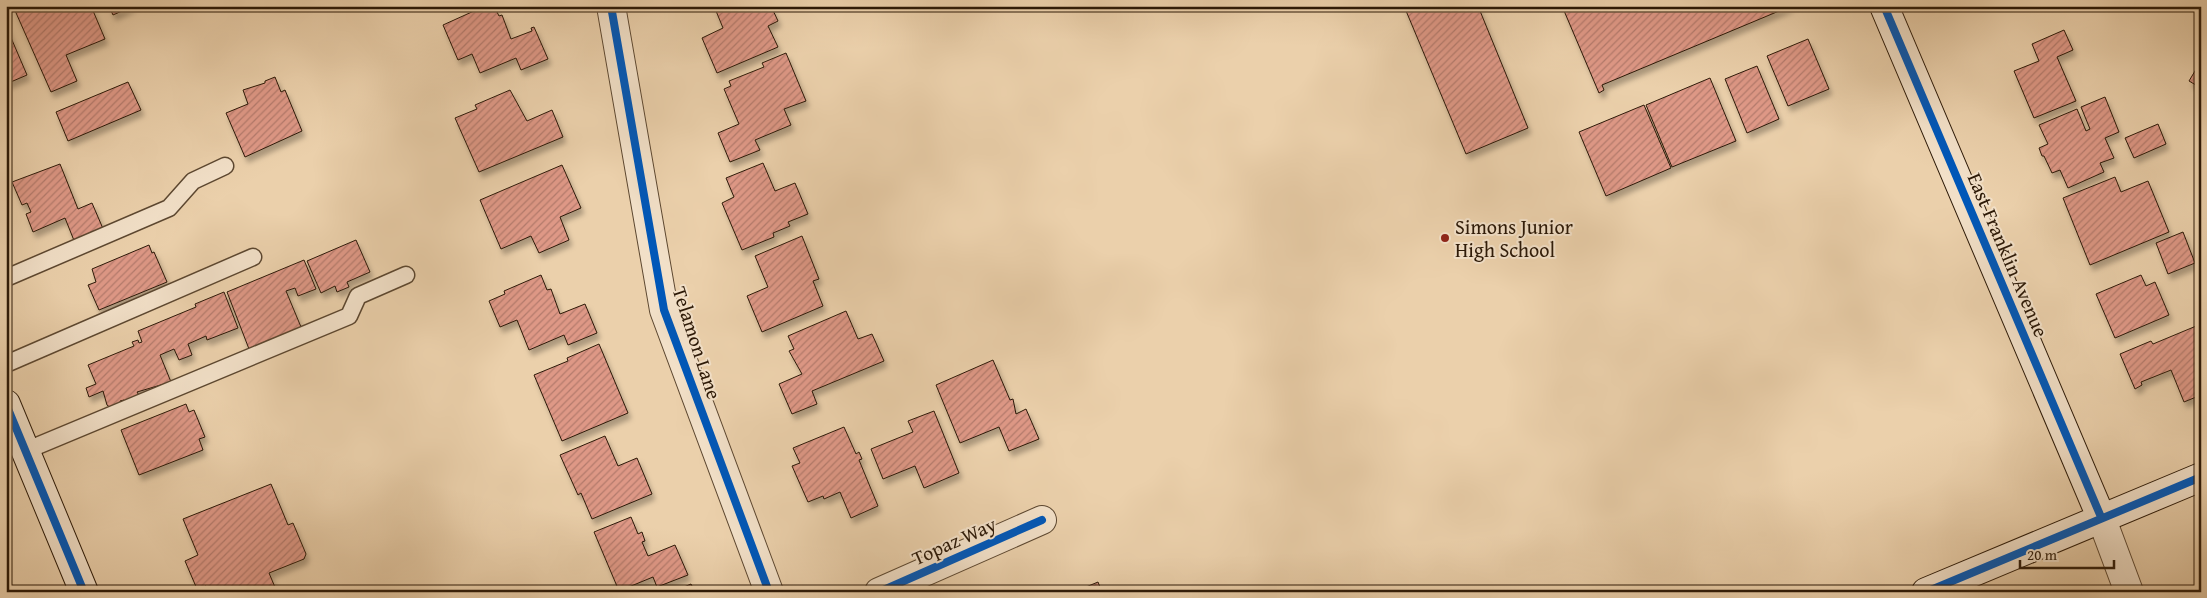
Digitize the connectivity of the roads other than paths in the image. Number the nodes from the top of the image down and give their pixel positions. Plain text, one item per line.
1 (611, 6) edge
2 (1884, 6) edge
3 (225, 166) dead end
4 (253, 257) dead end
5 (406, 276) dead end
6 (6, 278) edge
7 (6, 364) edge
8 (6, 404) edge
9 (25, 451) junction
10 (2201, 477) edge
11 (2101, 517) junction
12 (1042, 520) dead end
13 (84, 592) edge
14 (769, 592) edge
15 (879, 592) edge
16 (1926, 592) edge
17 (2129, 592) edge

1 - 14 street, Telamon Lane
2 - 11 street, East Franklin Avenue
3 - 6 lane
4 - 7 lane
5 - 9 lane
8 - 9 street
9 - 13 street
10 - 11 street
11 - 16 street
11 - 17 street, East Franklin Avenue
12 - 15 street, Topaz Way

